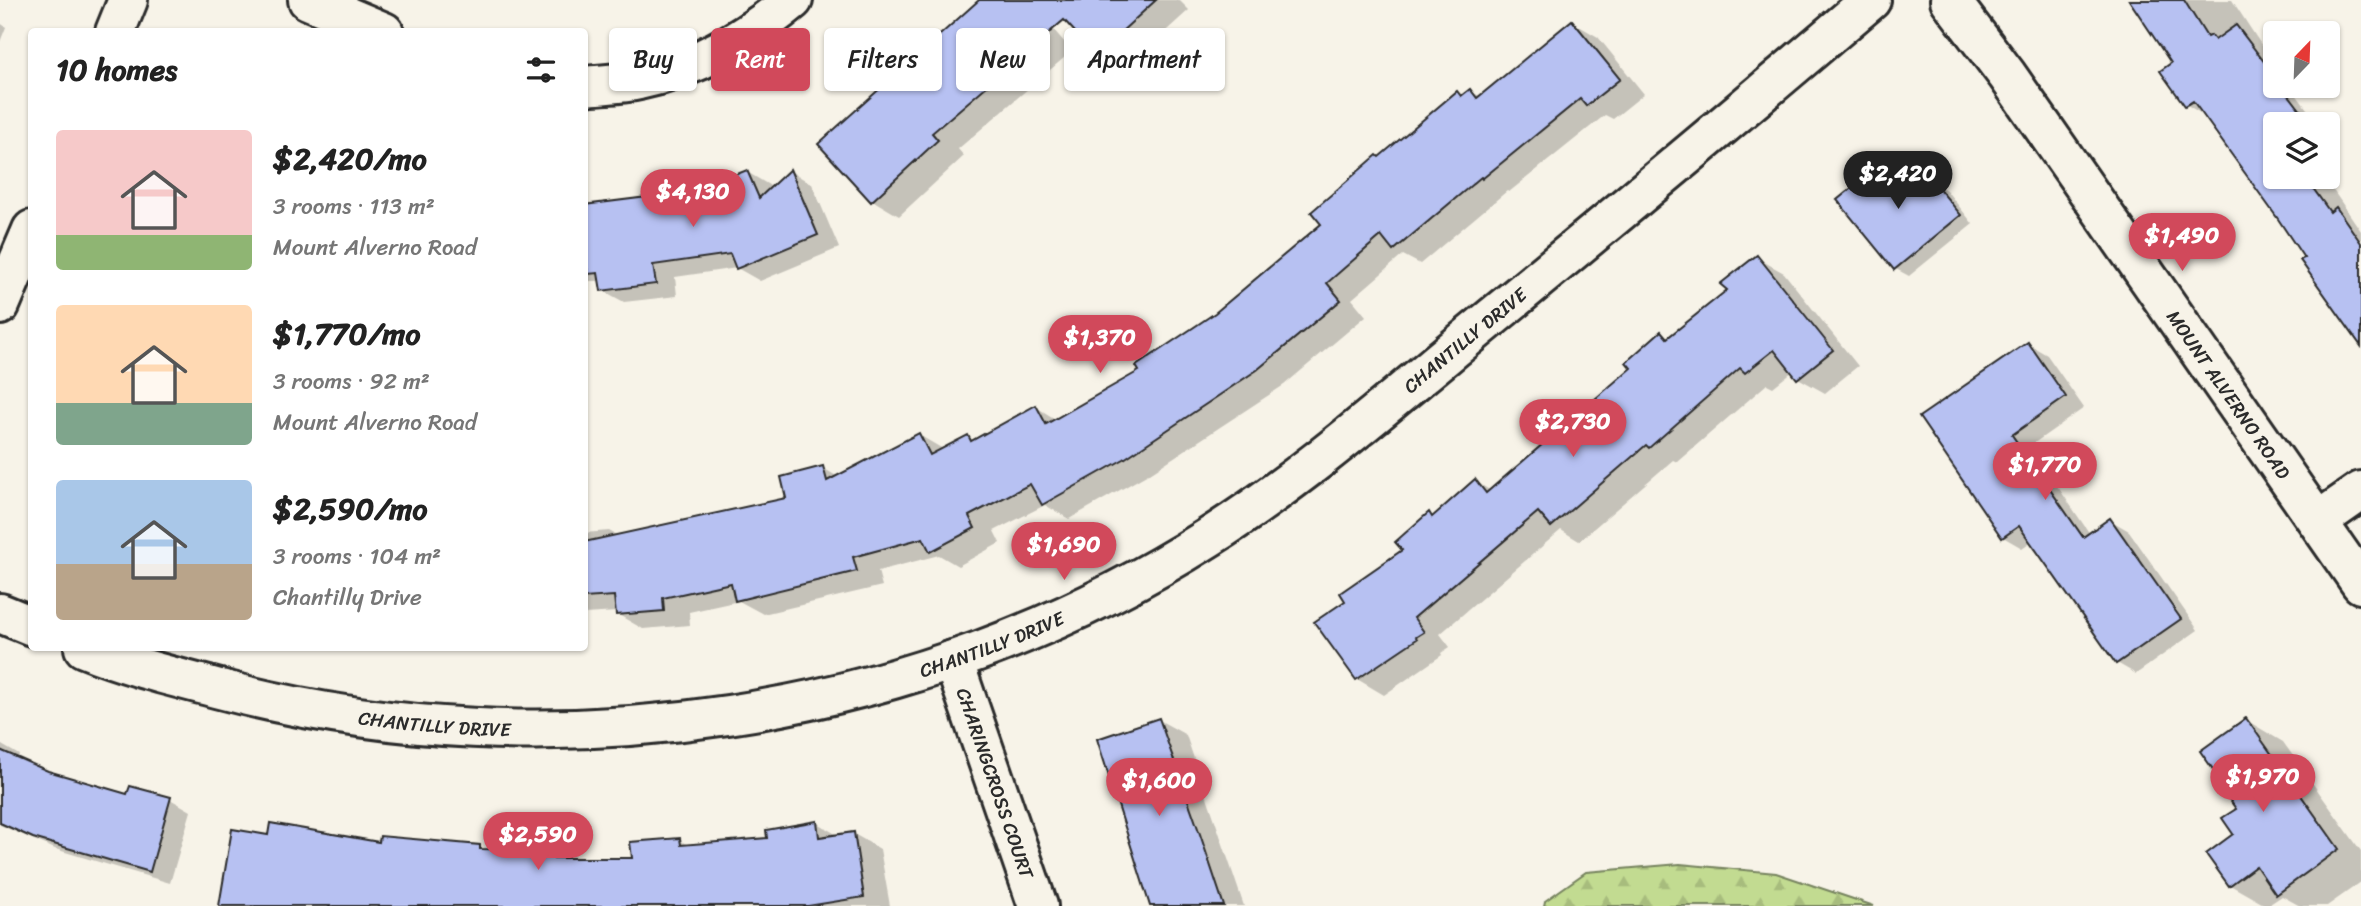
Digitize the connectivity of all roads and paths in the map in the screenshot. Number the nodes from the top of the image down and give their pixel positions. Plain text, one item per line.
1 (128, 0) edge
2 (308, 0) edge
3 (793, 0) edge
4 (1871, 0) edge
5 (1950, 0) edge
6 (117, 28) edge
7 (374, 28) edge
8 (588, 86) edge
9 (28, 239) edge
10 (0, 305) edge
11 (2361, 491) edge
12 (2318, 521) junction
13 (2361, 584) edge
14 (0, 613) edge
15 (28, 624) edge
16 (92, 651) edge
17 (953, 660) junction
18 (1038, 906) edge

1 - 6 street
2 - 7 street
3 - 8 street
4 - 17 street, CHANTILLY DRIVE
5 - 12 street, MOUNT ALVERNO ROAD
9 - 10 street
11 - 12 street
12 - 13 street, MOUNT ALVERNO ROAD
14 - 15 street
16 - 17 street, CHANTILLY DRIVE
17 - 18 street, CHARINGCROSS COURT

